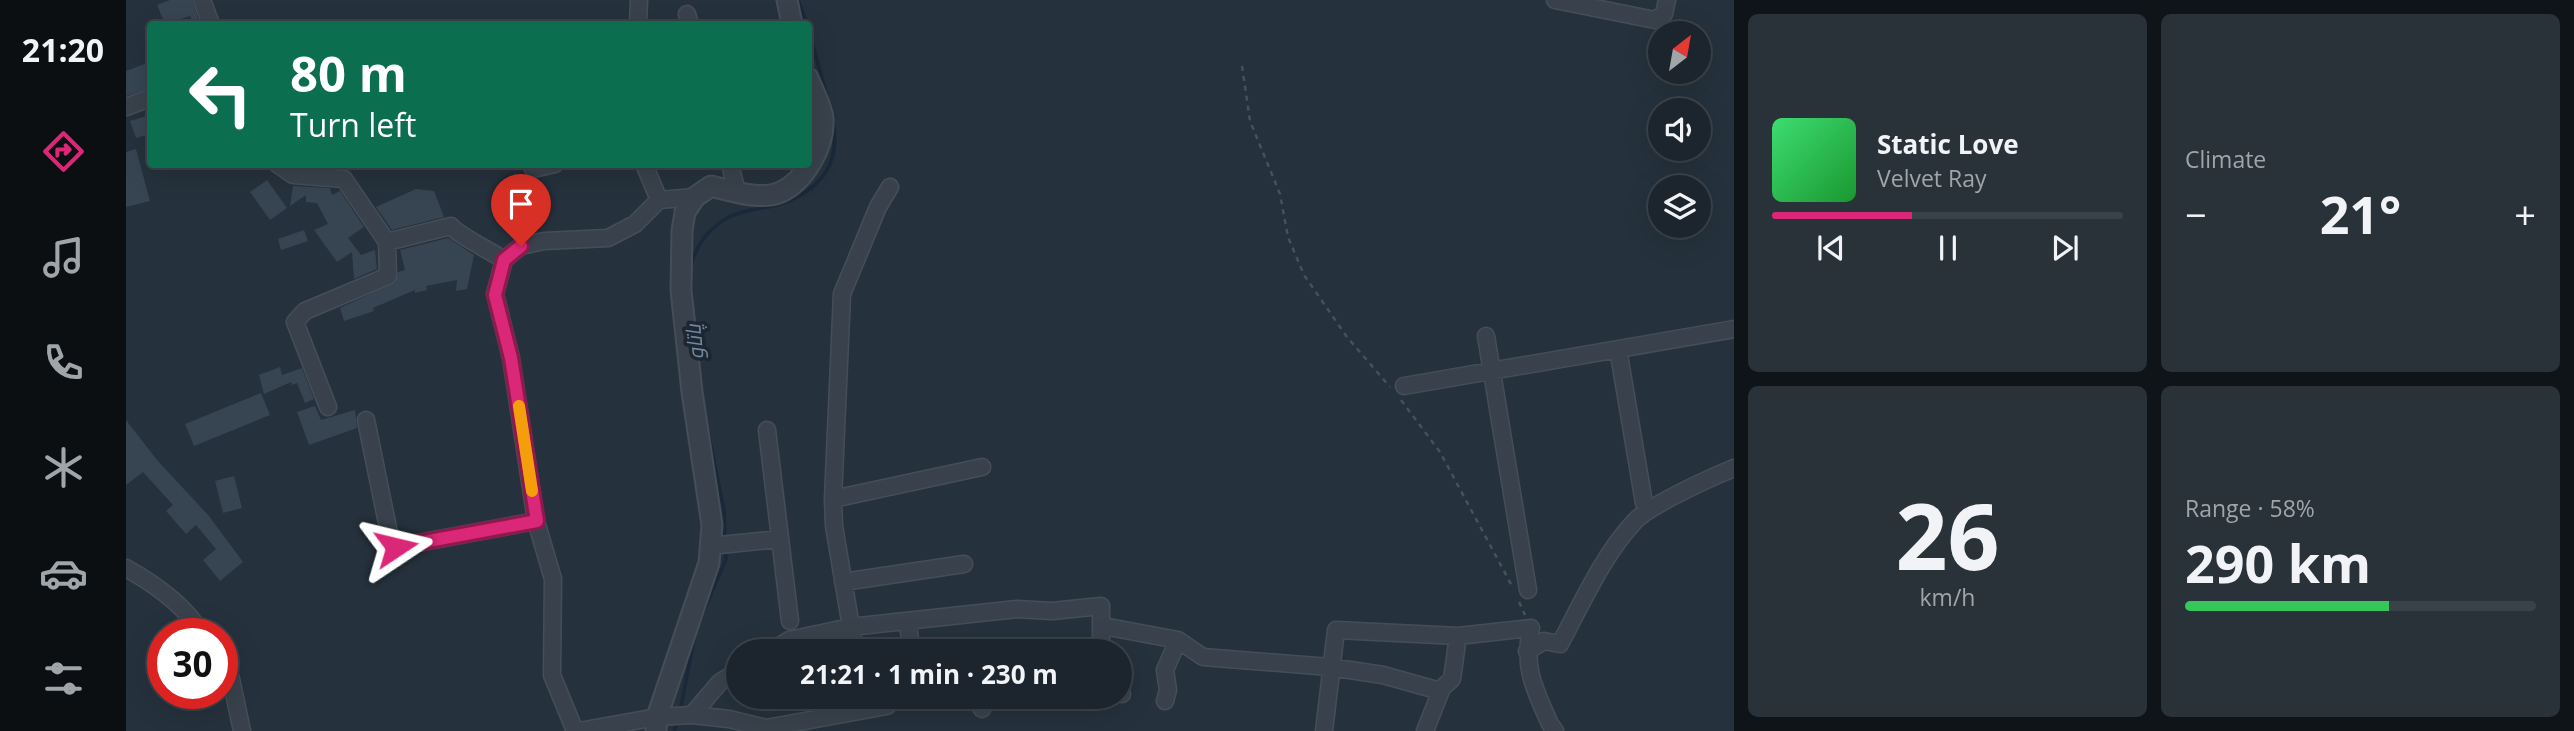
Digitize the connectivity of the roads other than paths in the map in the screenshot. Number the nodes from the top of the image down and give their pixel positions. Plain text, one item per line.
1 (202, 0) edge
2 (639, 0) edge
3 (787, 0) edge
4 (1555, 0) edge
5 (1667, 0) edge
6 (210, 21) edge
7 (638, 21) edge
8 (791, 21) edge
9 (812, 89) edge
10 (147, 99) edge
11 (126, 107) edge
12 (812, 159) edge
13 (283, 168) edge
14 (537, 168) edge
15 (646, 168) edge
16 (731, 168) edge
17 (804, 168) edge
18 (533, 169) dead end
19 (890, 187) dead end
20 (737, 192) junction
21 (695, 197) junction
22 (659, 200) junction
23 (387, 243) junction
24 (504, 260) junction
25 (1734, 329) edge
26 (1486, 336) dead end
27 (1618, 349) junction
28 (1492, 371) junction
29 (1404, 386) dead end
30 (328, 407) dead end
31 (366, 420) dead end
32 (767, 430) dead end
33 (982, 467) dead end
34 (1734, 468) edge
35 (833, 499) junction
36 (1644, 503) dead end
37 (537, 521) junction
38 (779, 539) junction
39 (710, 545) junction
40 (964, 564) dead end
41 (126, 568) edge
42 (843, 582) junction
43 (1528, 590) dead end
44 (191, 618) edge
45 (790, 621) dead end
46 (908, 621) junction
47 (1103, 626) junction
48 (850, 627) junction
49 (1458, 636) junction
50 (794, 639) edge
51 (852, 639) edge
52 (913, 639) edge
53 (1102, 639) edge
54 (1178, 640) junction
55 (1527, 651) junction
56 (1330, 667) junction
57 (726, 678) edge
58 (1440, 691) junction
59 (1165, 701) dead end
60 (237, 709) edge
61 (855, 709) edge
62 (692, 715) junction
63 (656, 724) edge
64 (730, 725) edge
65 (1548, 729) edge
66 (242, 731) edge
67 (577, 731) edge
68 (1324, 731) edge
69 (1425, 731) edge

1 - 6 street
2 - 7 street
3 - 8 street
4 - 5 street
9 - 12 street
10 - 11 street
13 - 23 street
14 - 18 street
15 - 22 street
16 - 20 street
17 - 20 street
19 - 35 street
20 - 21 street
21 - 22 street
21 - 39 street
22 - 24 street
23 - 24 street
23 - 30 street
24 - 37 street
25 - 27 street
26 - 28 street
27 - 28 street
27 - 36 street
28 - 29 street
28 - 43 street
31 - 37 street
32 - 38 street
33 - 35 street
34 - 55 street
35 - 42 street
37 - 67 street
38 - 39 street
38 - 45 street
39 - 63 street
40 - 42 street
41 - 44 street
42 - 48 street
46 - 47 street
46 - 48 street
46 - 52 street
47 - 53 street
47 - 54 street
48 - 50 street
48 - 51 street
49 - 55 street
49 - 56 street
49 - 58 street
54 - 56 street
54 - 59 street
55 - 65 street
56 - 58 street
56 - 68 street
57 - 62 street
58 - 69 street
60 - 66 street
61 - 64 street
62 - 63 street
62 - 64 street
63 - 67 street

